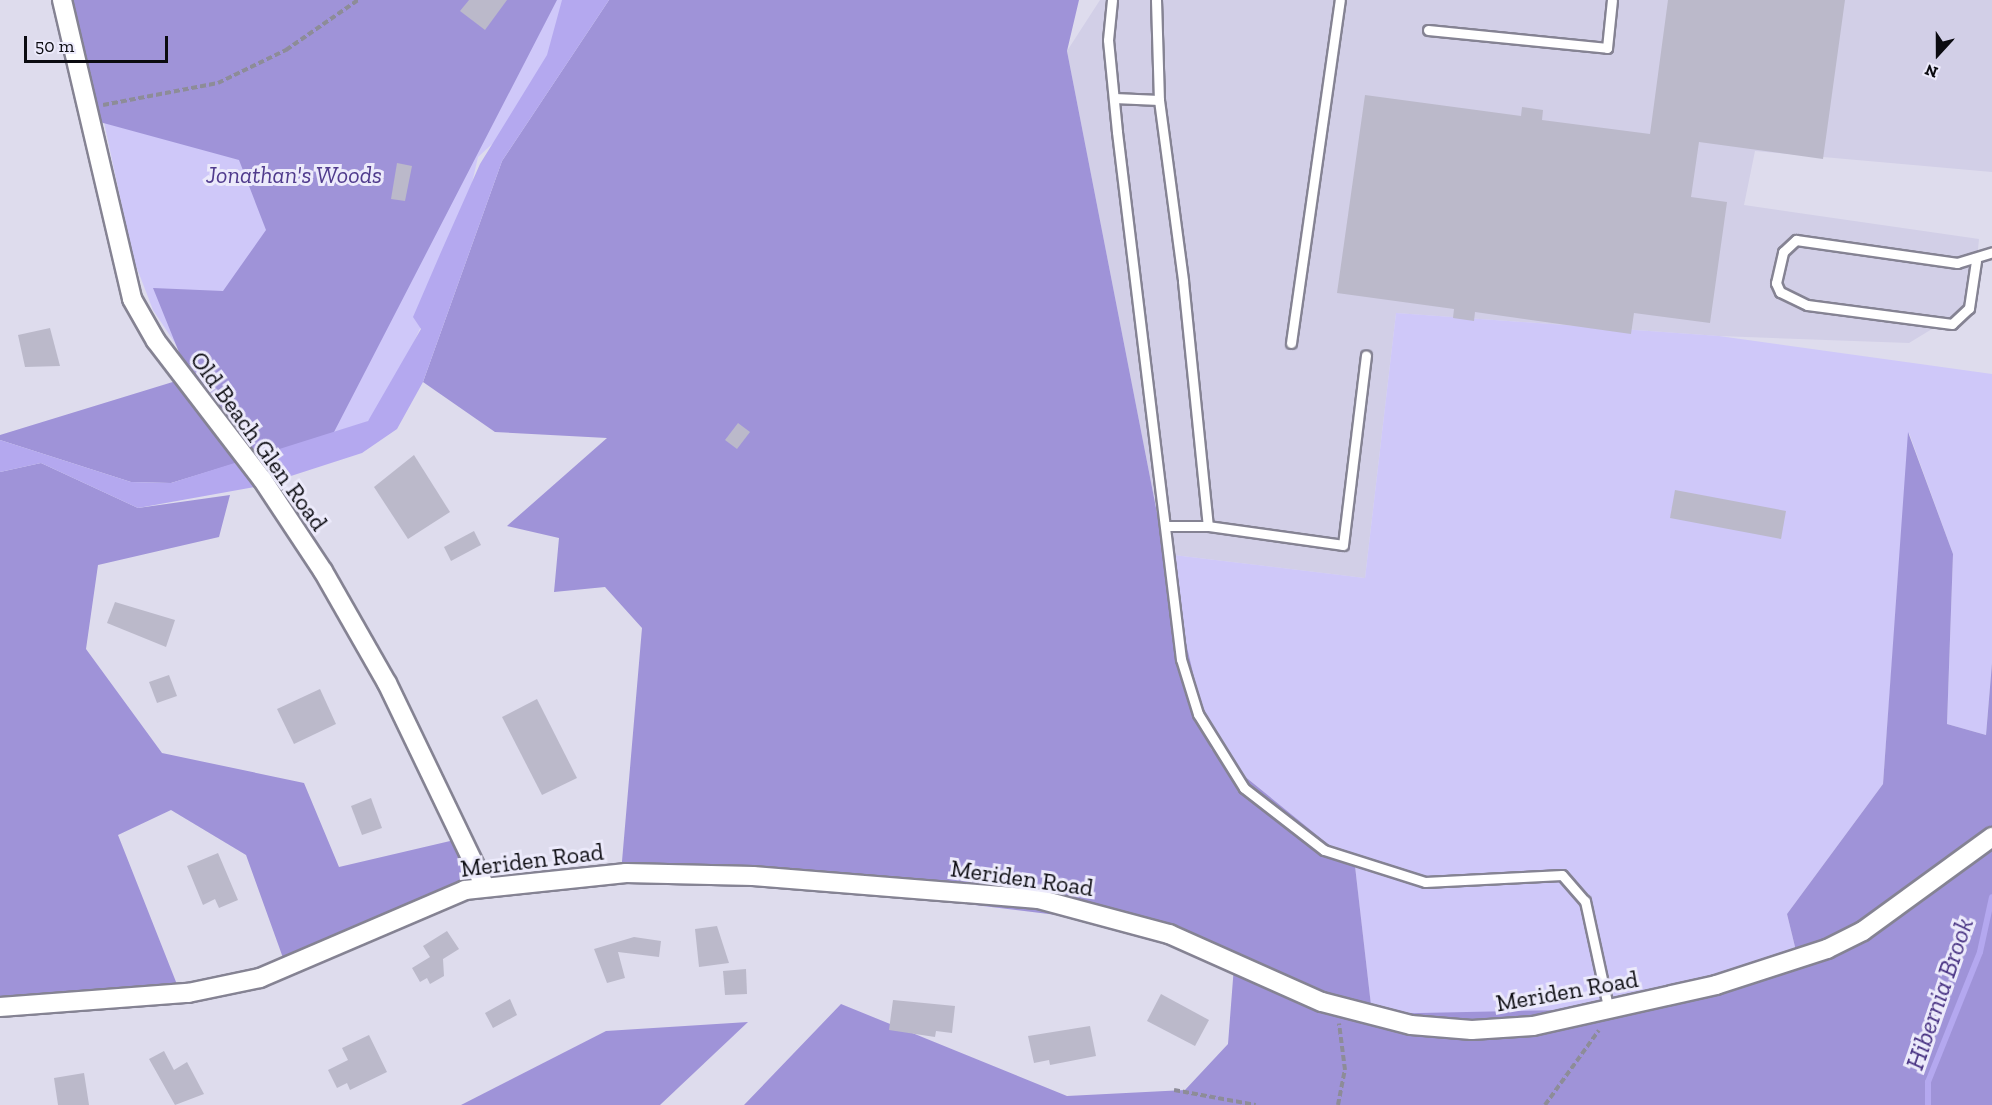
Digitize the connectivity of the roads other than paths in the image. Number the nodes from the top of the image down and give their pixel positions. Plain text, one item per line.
1 (62, 0) edge
2 (1113, 0) edge
3 (1156, 0) edge
4 (1340, 0) edge
5 (1612, 0) edge
6 (1428, 30) dead end
7 (1114, 98) junction
8 (1159, 100) junction
9 (1992, 252) edge
10 (1976, 261) junction
11 (1291, 344) dead end
12 (1366, 355) dead end
13 (1167, 525) junction
14 (1208, 526) junction
15 (1992, 837) edge
16 (485, 887) junction
17 (0, 1007) edge
18 (1612, 1010) junction

1 - 16 street, Old Beach Glen Road
2 - 7 lane
3 - 8 lane
4 - 11 lane
5 - 6 lane
7 - 8 lane
7 - 13 lane
8 - 14 lane
9 - 10 lane
10 - 10 lane
12 - 14 lane
13 - 14 lane
13 - 18 lane
15 - 18 street, Meriden Road
16 - 17 street, Meriden Road
16 - 18 street, Meriden Road

